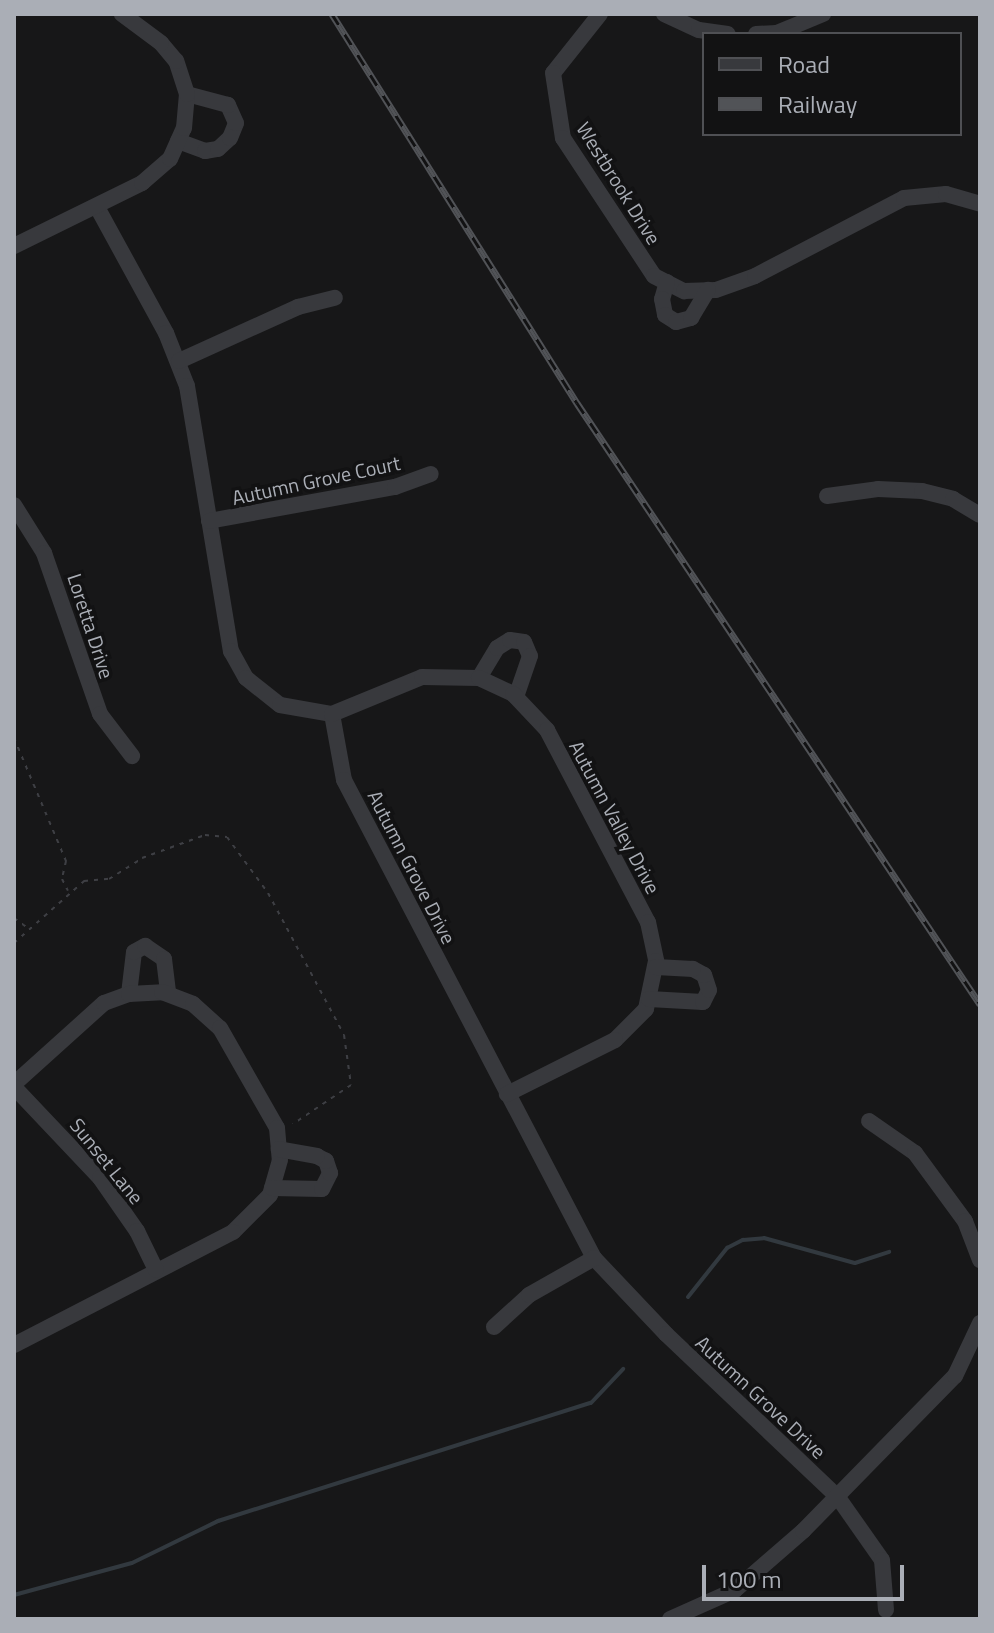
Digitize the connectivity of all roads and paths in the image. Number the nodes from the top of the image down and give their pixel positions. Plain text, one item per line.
1 (122, 14) edge
2 (600, 14) edge
3 (664, 14) edge
4 (823, 14) edge
5 (714, 32) edge
6 (779, 32) edge
7 (187, 94) junction
8 (178, 141) junction
9 (980, 204) edge
10 (97, 207) junction
11 (14, 246) edge
12 (667, 282) junction
13 (708, 290) junction
14 (335, 298) dead end
15 (179, 361) junction
16 (431, 474) dead end
17 (827, 496) dead end
18 (14, 505) edge
19 (980, 515) edge
20 (209, 521) junction
21 (479, 678) junction
22 (516, 697) junction
23 (332, 714) junction
24 (14, 738) edge
25 (132, 756) dead end
26 (68, 891) junction
27 (14, 918) edge
28 (29, 929) junction
29 (14, 943) edge
30 (656, 967) junction
31 (129, 994) junction
32 (168, 994) junction
33 (649, 999) junction
34 (14, 1085) edge
35 (507, 1094) junction
36 (869, 1121) dead end
37 (278, 1140) junction
38 (272, 1188) junction
39 (594, 1258) junction
40 (980, 1260) edge
41 (156, 1270) junction
42 (980, 1323) edge
43 (494, 1327) dead end
44 (14, 1345) edge
45 (837, 1496) junction
46 (886, 1610) dead end
47 (670, 1619) edge

1 - 7 street
2 - 12 street, Westbrook Drive
3 - 5 street
4 - 6 street
7 - 8 street
7 - 8 street
8 - 10 street
9 - 13 street
10 - 11 street
10 - 15 street
12 - 13 street
12 - 13 street
14 - 15 street
15 - 20 street
16 - 20 street, Autumn Grove Court
17 - 19 street
18 - 25 street, Loretta Drive
20 - 23 street
21 - 22 street, Autumn Valley Drive
21 - 22 street
21 - 23 street, Autumn Valley Drive
22 - 30 street, Autumn Valley Drive
23 - 35 street, Autumn Grove Drive
24 - 26 path
26 - 28 path
26 - 37 path
27 - 28 path
28 - 29 path
30 - 33 street, Autumn Valley Drive
30 - 33 street
31 - 32 street
31 - 32 street
31 - 34 street
32 - 37 street
33 - 35 street, Autumn Valley Drive
34 - 41 street, Sunset Lane
35 - 39 street, Autumn Grove Drive
36 - 40 street
37 - 38 street
37 - 38 street
38 - 41 street
39 - 43 street
39 - 45 street, Autumn Grove Drive
41 - 44 street
42 - 45 street
45 - 46 street, Autumn Grove Drive
45 - 47 street

